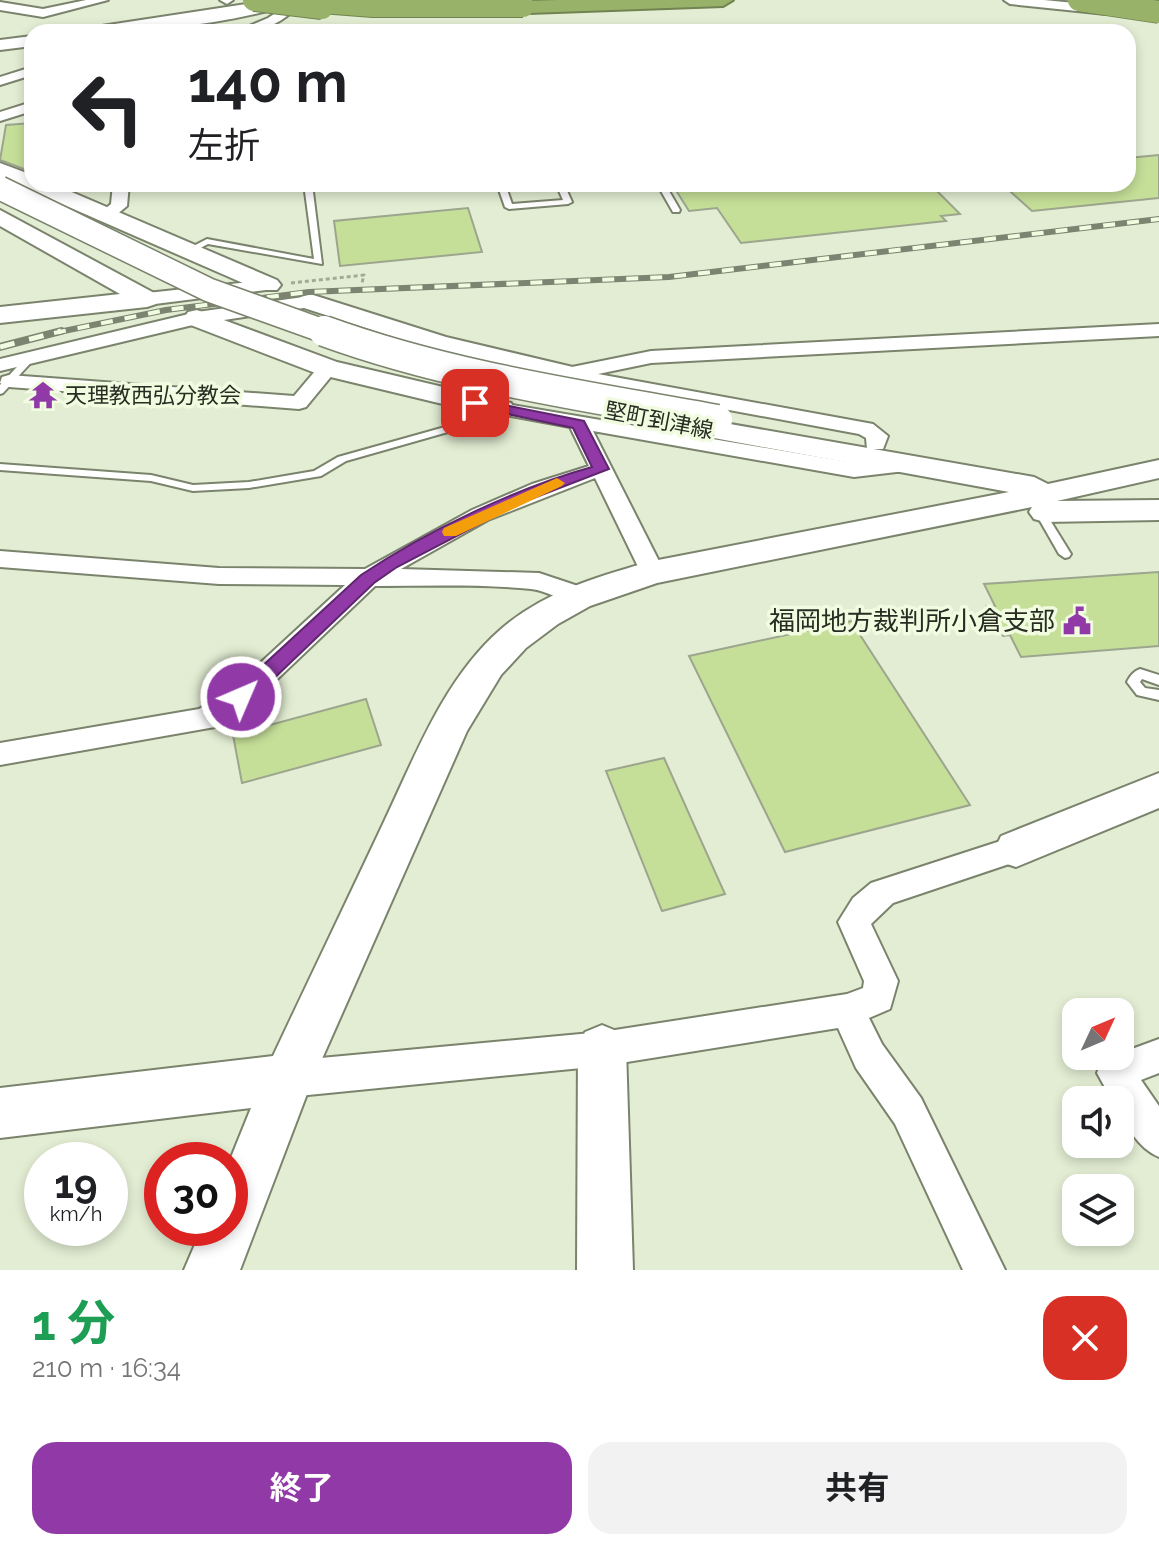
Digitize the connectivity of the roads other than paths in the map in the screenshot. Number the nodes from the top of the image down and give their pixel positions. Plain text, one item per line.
1 (102, 0) edge
2 (254, 0) edge
3 (286, 0) edge
4 (353, 0) edge
5 (670, 0) edge
6 (723, 0) edge
7 (1010, 0) edge
8 (1079, 0) edge
9 (1138, 0) edge
10 (480, 2) edge
11 (528, 3) edge
12 (0, 6) edge
13 (1157, 18) edge
14 (151, 24) edge
15 (262, 24) edge
16 (24, 42) edge
17 (0, 45) edge
18 (24, 74) edge
19 (0, 81) edge
20 (24, 109) edge
21 (0, 117) edge
22 (0, 169) edge
23 (24, 180) edge
24 (0, 188) edge
25 (51, 192) edge
26 (120, 192) edge
27 (309, 192) edge
28 (504, 192) edge
29 (564, 192) edge
30 (666, 192) edge
31 (0, 199) edge
32 (676, 210) dead end
33 (104, 216) junction
34 (0, 217) edge
35 (186, 252) junction
36 (268, 285) joint
37 (147, 299) junction
38 (310, 302) joint
39 (0, 315) edge
40 (197, 318) junction
41 (1159, 330) edge
42 (328, 368) junction
43 (567, 374) junction
44 (3, 379) edge
45 (501, 409) junction
46 (579, 424) junction
47 (715, 425) junction
48 (875, 444) junction
49 (905, 464) junction
50 (0, 467) edge
51 (601, 469) junction
52 (1159, 486) edge
53 (1046, 494) junction
54 (916, 523) junction
55 (1065, 554) dead end
56 (0, 559) edge
57 (653, 573) junction
58 (367, 579) junction
59 (581, 596) junction
60 (1159, 680) edge
61 (1157, 698) edge
62 (0, 754) edge
63 (1159, 790) edge
64 (1016, 849) joint
65 (847, 1010) junction
66 (602, 1049) junction
67 (1159, 1056) edge
68 (288, 1079) junction
69 (0, 1113) edge
70 (1159, 1138) edge
71 (248, 1179) edge
72 (221, 1246) edge
73 (212, 1270) edge
74 (605, 1270) edge
75 (985, 1270) edge

1 - 12 street
2 - 11 highway, bridge
3 - 5 street
3 - 11 highway, bridge
3 - 14 street
3 - 15 street
4 - 10 highway, bridge
6 - 11 highway
7 - 13 street
8 - 13 highway, bridge
9 - 13 street
10 - 11 highway, bridge
16 - 17 street
18 - 19 street
20 - 21 street
22 - 23 street
24 - 47 street, 堅町到津線, bridge
25 - 33 street
26 - 33 street
27 - 35 lane
28 - 29 lane
30 - 32 lane
31 - 47 street, 堅町到津線
33 - 35 street
34 - 37 street
35 - 36 street
36 - 37 street
37 - 39 street
38 - 40 street
38 - 43 street
40 - 42 street
40 - 44 street
41 - 43 street
42 - 44 street
42 - 45 street
43 - 48 street
45 - 46 street
45 - 50 lane
46 - 49 street
46 - 51 street
47 - 48 street, 堅町到津線
47 - 49 street, 堅町到津線
48 - 52 street, 堅町到津線
48 - 53 street
49 - 53 street, 堅町到津線
49 - 54 street
51 - 57 street
51 - 58 street
52 - 53 street
52 - 53 street
53 - 54 street
53 - 54 street
53 - 55 lane
54 - 57 street
56 - 58 street
57 - 59 street
58 - 59 street
58 - 62 street
59 - 68 street
60 - 61 lane
63 - 64 street
64 - 65 street
65 - 66 street
65 - 75 street
66 - 68 street
66 - 74 street
67 - 70 street
68 - 69 street
68 - 71 street
72 - 73 street

